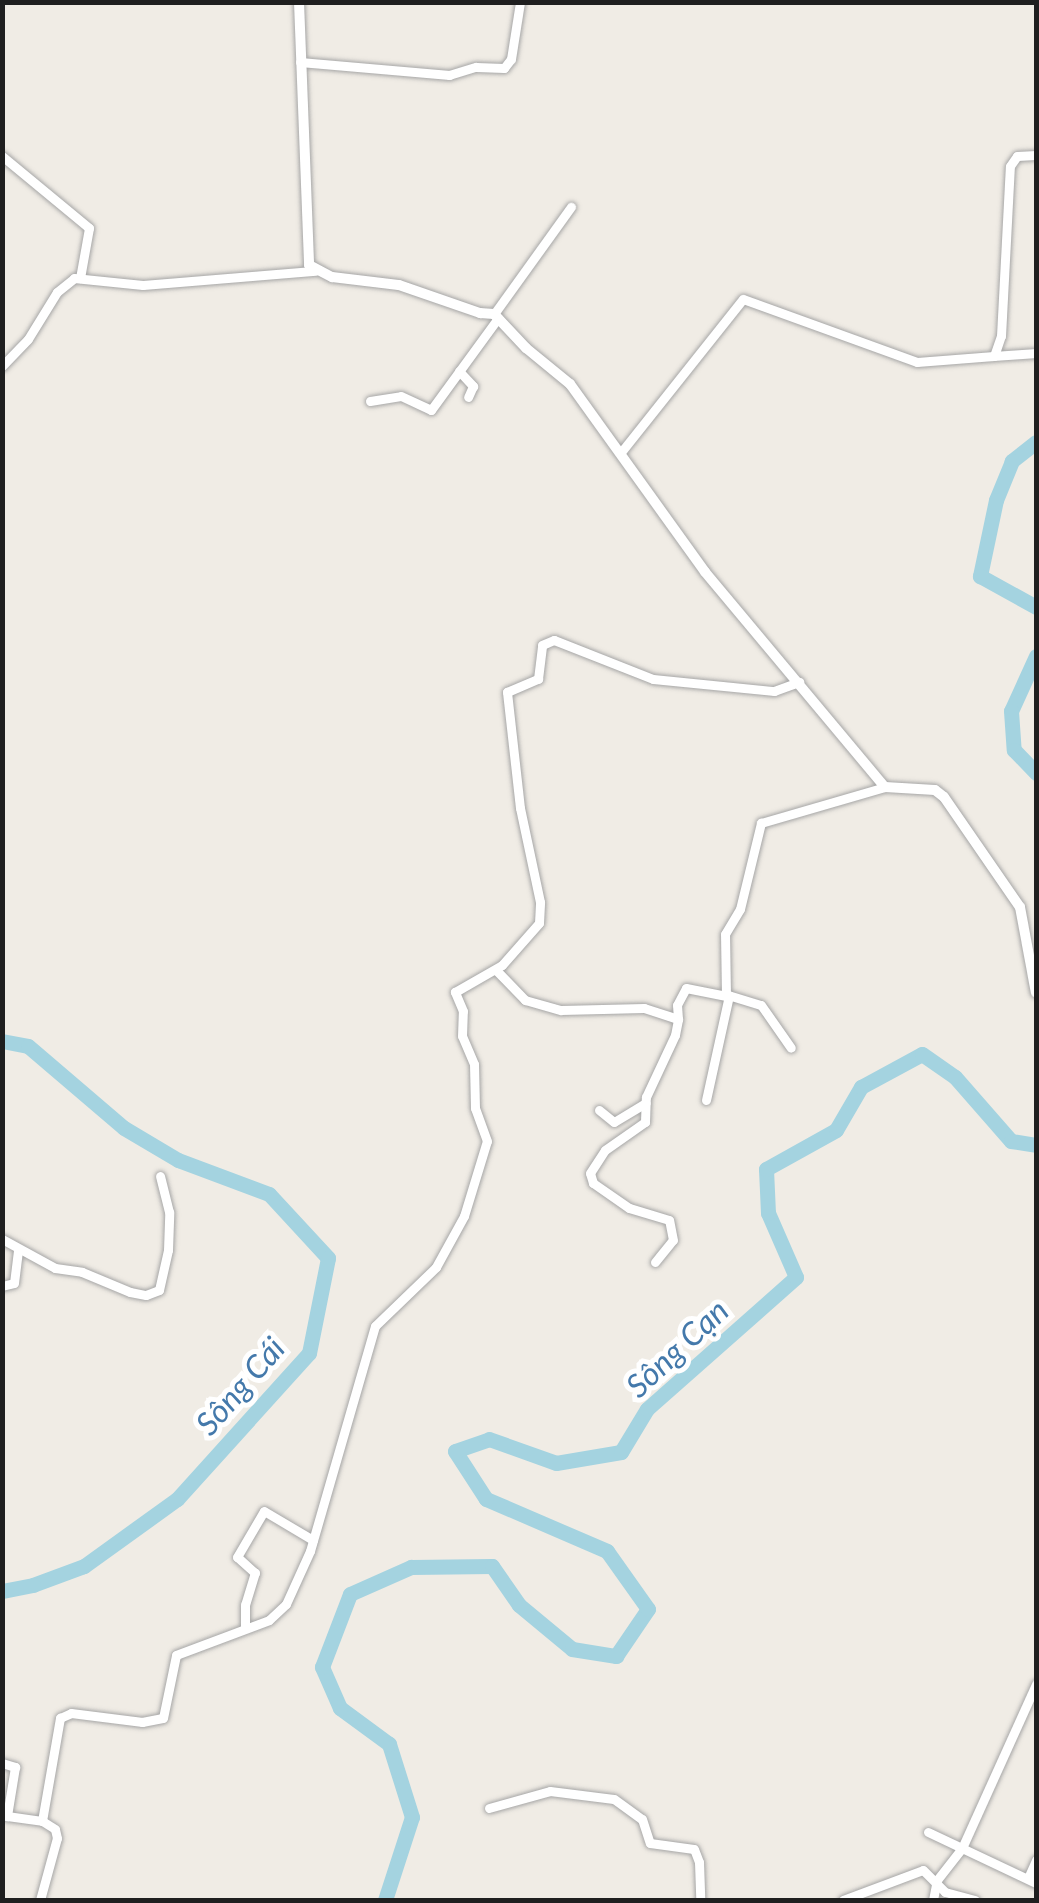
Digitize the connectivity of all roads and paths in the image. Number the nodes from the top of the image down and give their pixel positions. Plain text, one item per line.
1 (299, 2) edge
2 (520, 2) edge
3 (300, 62) junction
4 (1036, 155) edge
5 (2, 156) edge
6 (570, 207) dead end
7 (315, 272) junction
8 (80, 278) junction
9 (496, 316) junction
10 (1036, 353) edge
11 (994, 356) junction
12 (2, 366) edge
13 (459, 371) junction
14 (468, 397) dead end
15 (370, 402) dead end
16 (622, 451) junction
17 (799, 682) junction
18 (885, 787) junction
19 (496, 970) junction
20 (1036, 993) edge
21 (728, 995) junction
22 (678, 1019) junction
23 (790, 1048) dead end
24 (706, 1100) dead end
25 (646, 1103) junction
26 (599, 1110) dead end
27 (160, 1176) dead end
28 (2, 1239) edge
29 (18, 1250) junction
30 (656, 1262) dead end
31 (2, 1286) edge
32 (314, 1540) junction
33 (246, 1628) junction
34 (1036, 1684) edge
35 (2, 1763) edge
36 (489, 1808) dead end
37 (42, 1821) junction
38 (928, 1832) dead end
39 (962, 1848) junction
40 (1036, 1860) edge
41 (937, 1880) junction
42 (1032, 1880) edge
43 (40, 1900) edge
44 (700, 1900) edge
45 (842, 1900) edge
46 (933, 1900) edge
47 (975, 1900) edge

1 - 3 street
2 - 3 street
3 - 7 street
4 - 11 street
5 - 8 street
6 - 9 street
7 - 8 street
7 - 9 street
8 - 12 street
9 - 13 street
9 - 16 street
10 - 11 street
11 - 16 street
13 - 14 street
13 - 15 street
16 - 17 street
17 - 18 street
17 - 19 street
18 - 20 street
18 - 21 street
19 - 22 street
19 - 32 street
21 - 22 street
21 - 23 street
21 - 24 street
22 - 25 street
25 - 26 street
25 - 30 street
27 - 29 street
28 - 29 street
29 - 31 street
32 - 33 street
32 - 33 street
33 - 37 street
34 - 39 street
35 - 37 street
36 - 44 street
37 - 43 street
38 - 39 street
39 - 41 street
39 - 42 street
40 - 42 street
41 - 45 street
41 - 46 street
41 - 47 street

